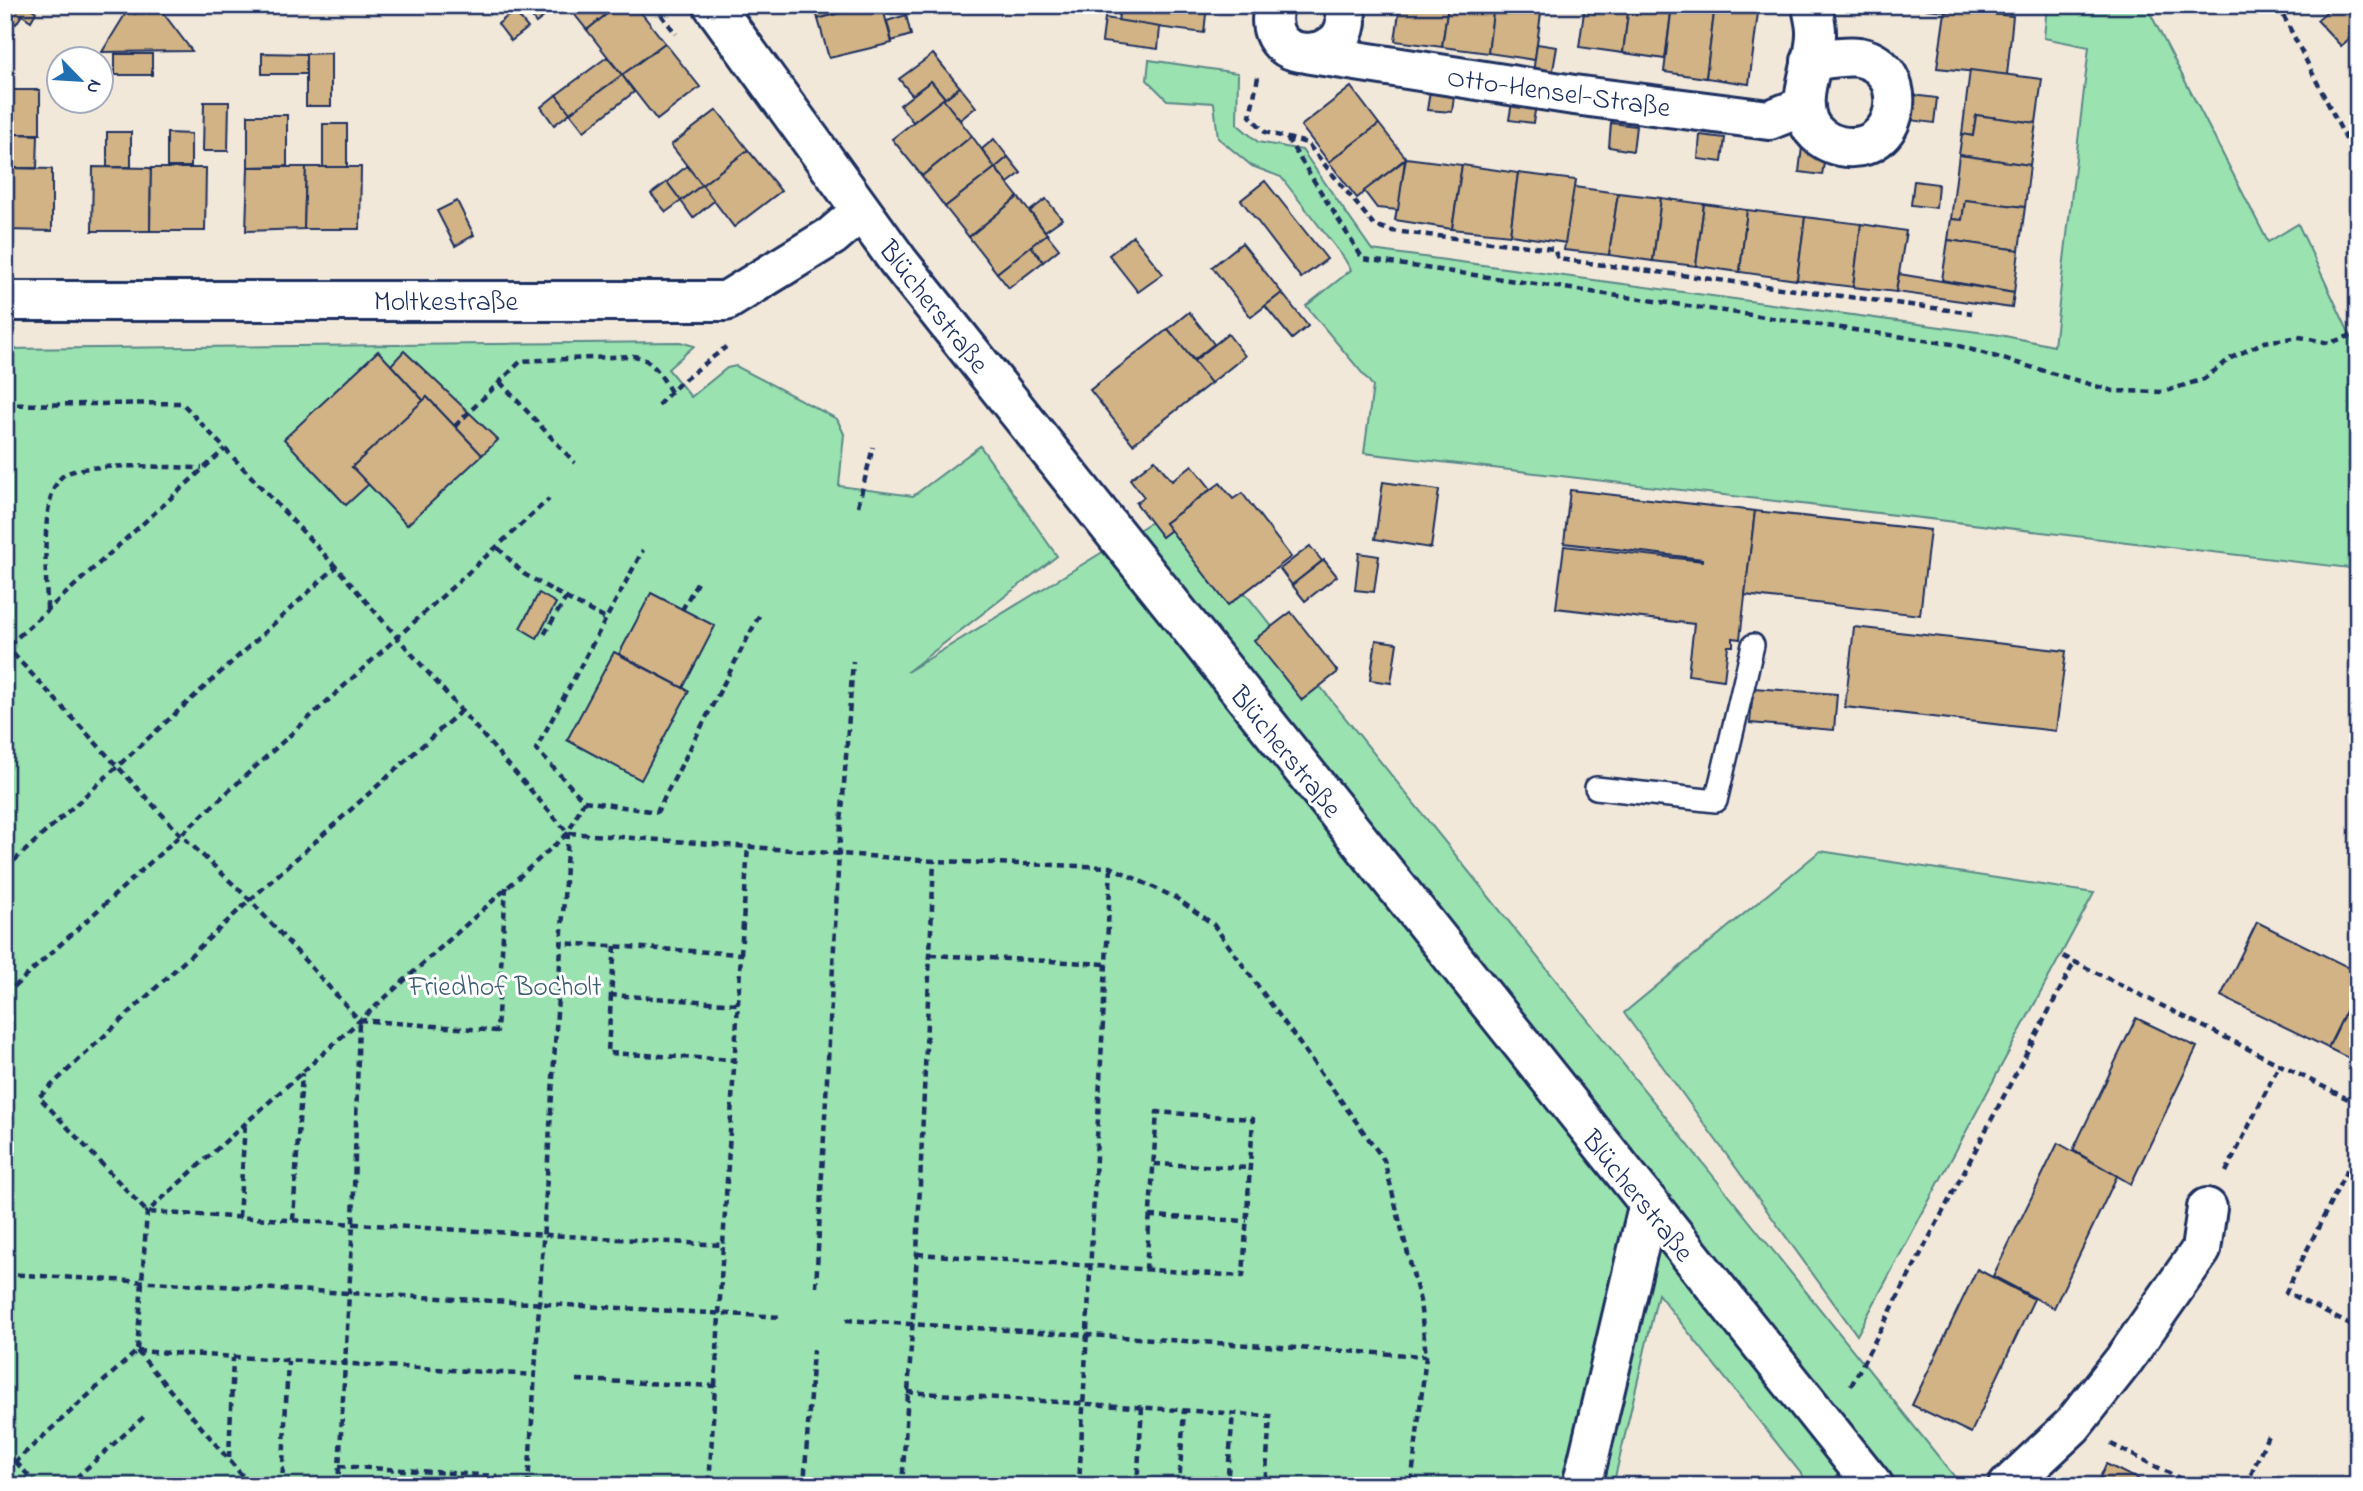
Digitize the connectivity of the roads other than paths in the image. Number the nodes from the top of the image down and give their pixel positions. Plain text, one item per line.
1 (713, 5) edge
2 (1343, 5) edge
3 (1812, 5) edge
4 (1273, 6) edge
5 (1311, 54) junction
6 (1811, 61) junction
7 (1804, 106) junction
8 (860, 212) junction
9 (5, 301) edge
10 (1753, 645) dead end
11 (1596, 788) dead end
12 (1648, 1206) junction
13 (2207, 1208) road end
14 (1582, 1486) edge
15 (1874, 1486) edge
16 (2008, 1486) edge

1 - 8 street, Blücherstraße
2 - 5 street
3 - 6 street
4 - 5 street, Otto-Hensel-Straße
5 - 7 street, Otto-Hensel-Straße
6 - 7 street
6 - 7 street
8 - 9 street, Moltkestraße
8 - 12 street, Blücherstraße
10 - 11 lane
12 - 14 street
12 - 15 street, Blücherstraße
13 - 16 street

